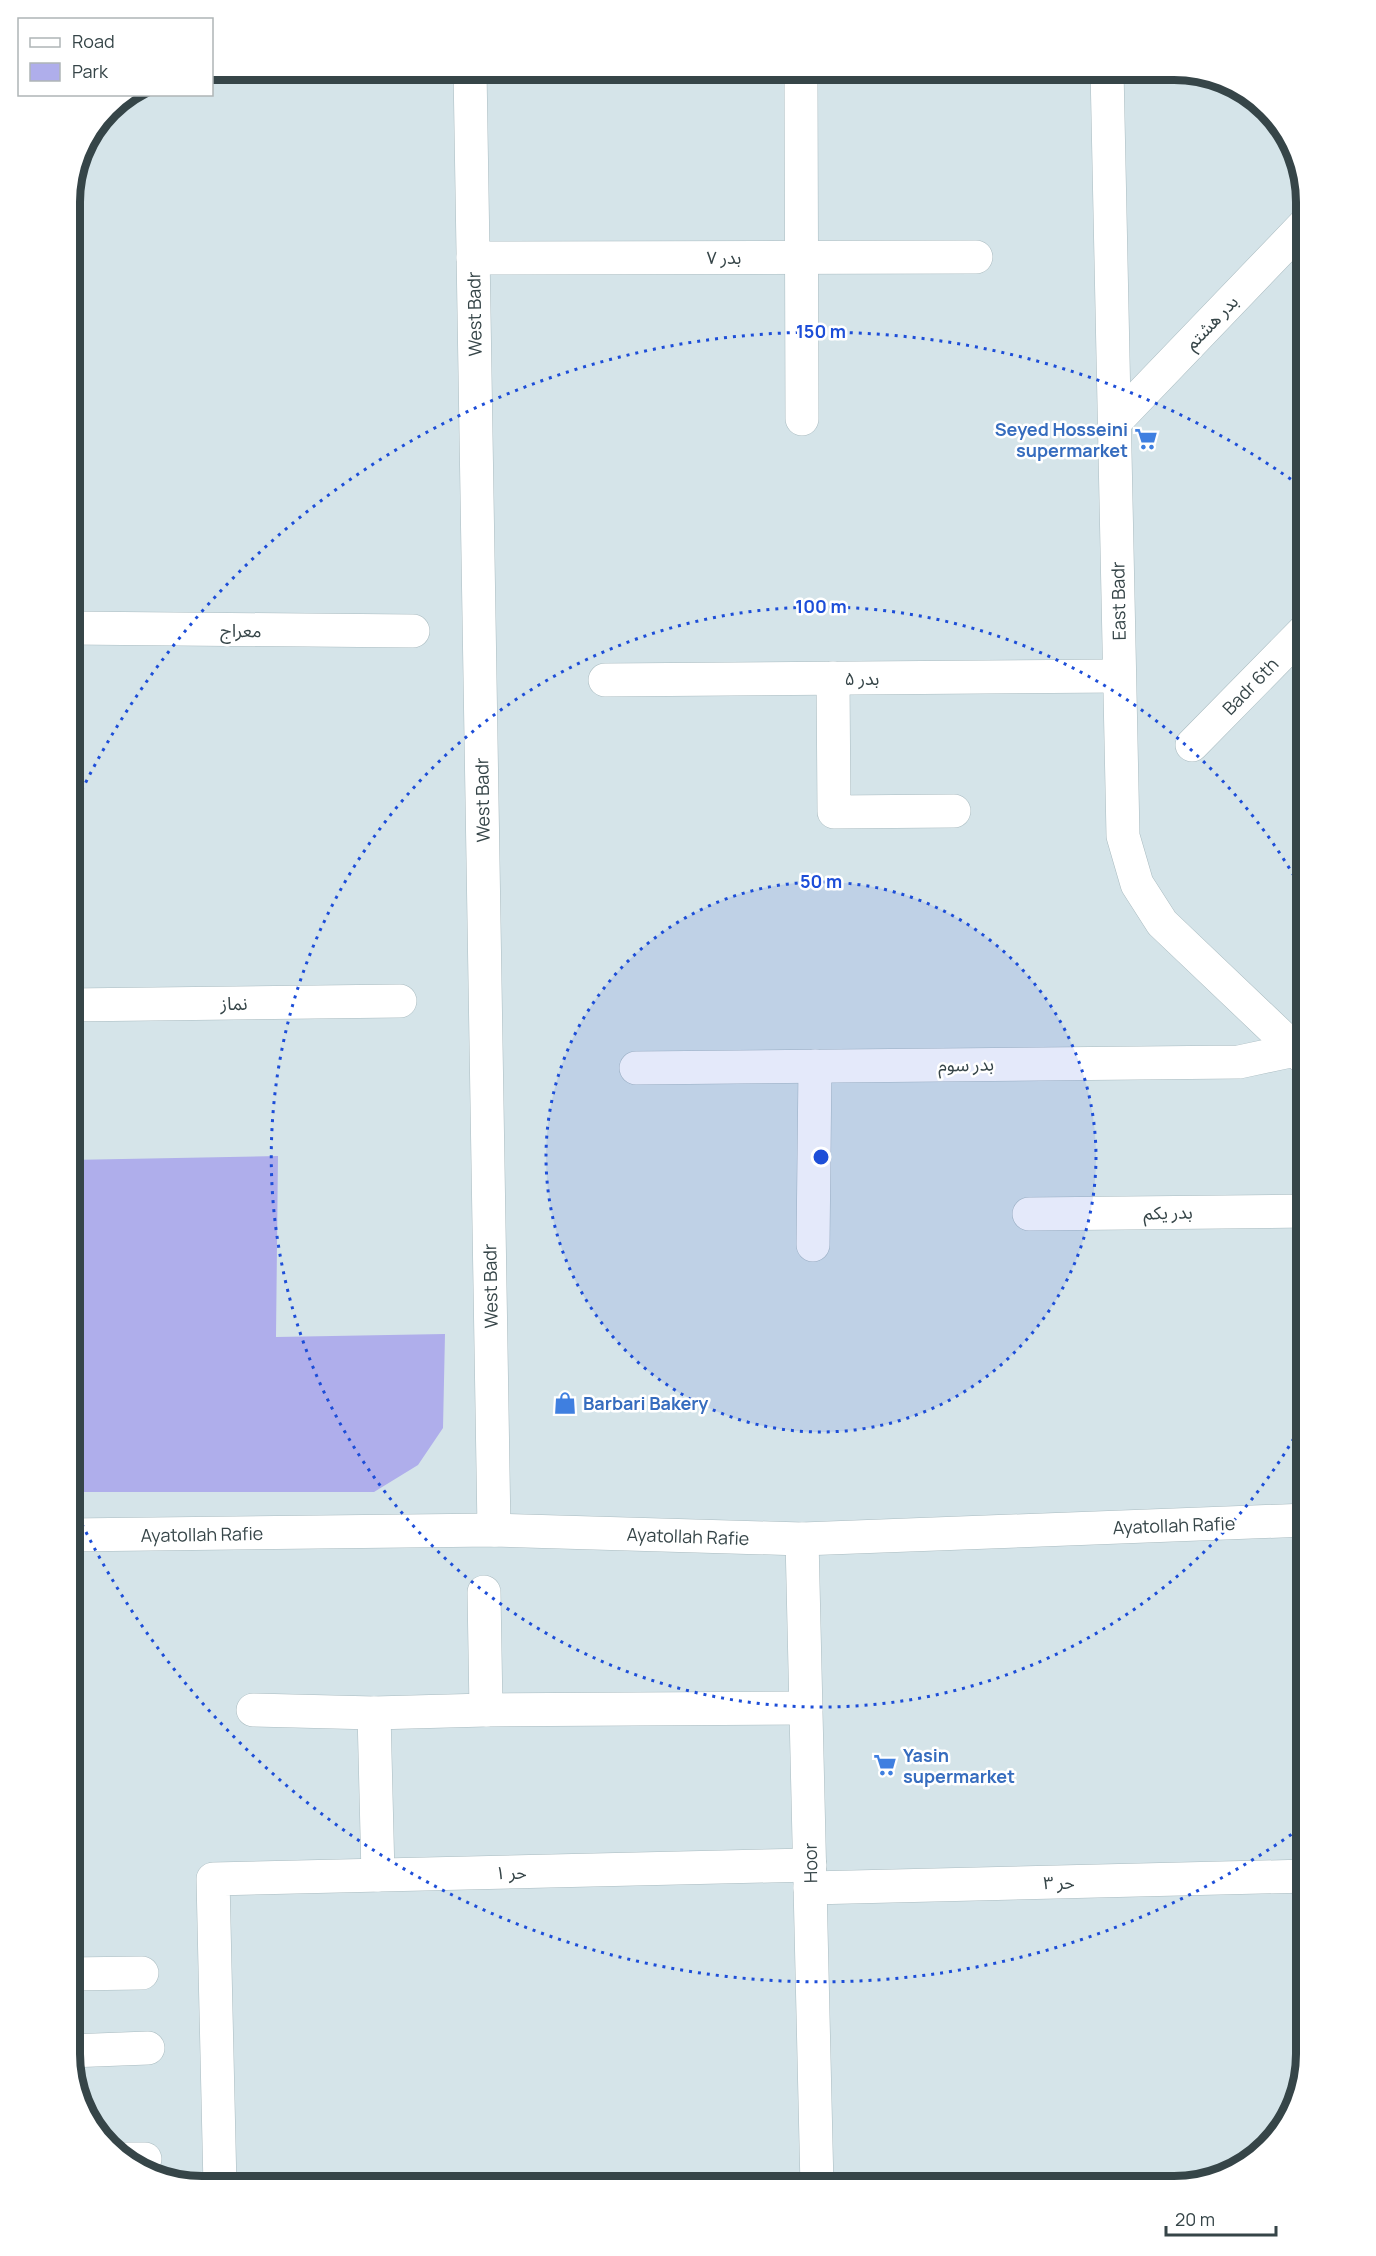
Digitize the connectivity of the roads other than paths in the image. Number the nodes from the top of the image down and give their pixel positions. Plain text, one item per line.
1 (470, 80) edge
2 (1107, 80) edge
3 (801, 84) dead end
4 (1296, 233) edge
5 (802, 257) junction
6 (976, 257) dead end
7 (473, 258) junction
8 (802, 419) dead end
9 (1114, 422) junction
10 (80, 628) edge
11 (413, 632) dead end
12 (1296, 639) edge
13 (1119, 676) junction
14 (833, 678) junction
15 (605, 680) dead end
16 (1192, 745) dead end
17 (954, 812) dead end
18 (400, 1001) dead end
19 (80, 1005) edge
20 (1296, 1044) edge
21 (1296, 1051) edge
22 (815, 1066) junction
23 (636, 1068) dead end
24 (1296, 1211) edge
25 (1029, 1214) dead end
26 (813, 1245) dead end
27 (1296, 1520) edge
28 (494, 1530) junction
29 (79, 1535) edge
30 (802, 1539) junction
31 (484, 1592) dead end
32 (806, 1708) junction
33 (253, 1710) dead end
34 (486, 1710) junction
35 (374, 1713) junction
36 (378, 1875) junction
37 (1296, 1876) edge
38 (810, 1877) junction
39 (142, 1973) dead end
40 (79, 1974) edge
41 (148, 2048) dead end
42 (79, 2050) edge
43 (220, 2176) edge
44 (817, 2176) edge

1 - 7 street, West Badr
2 - 9 street, East Badr
3 - 5 street
4 - 9 street, بدر هشتم
5 - 6 street, بدر ۷
5 - 7 street, بدر ۷
5 - 8 street
7 - 28 street, West Badr
9 - 13 street, East Badr
10 - 11 street, معراج
12 - 16 street, Badr 6th
13 - 14 street, بدر ۵
13 - 20 street, East Badr
14 - 15 street, بدر ۵
14 - 17 street
18 - 19 street, نماز
21 - 22 street, بدر سوم
22 - 23 street, بدر سوم
22 - 26 street
24 - 25 street, بدر یکم
27 - 30 street, Ayatollah Rafie
28 - 29 street, Ayatollah Rafie
28 - 30 street, Ayatollah Rafie
30 - 32 street, Hoor
31 - 34 street
32 - 34 street
32 - 38 street, Hoor
33 - 35 street
34 - 35 street
35 - 36 street
36 - 38 street, حر ۱
36 - 43 street, حر ۱
37 - 38 street, حر ۳
38 - 44 street, Hoor
39 - 40 street
41 - 42 street

